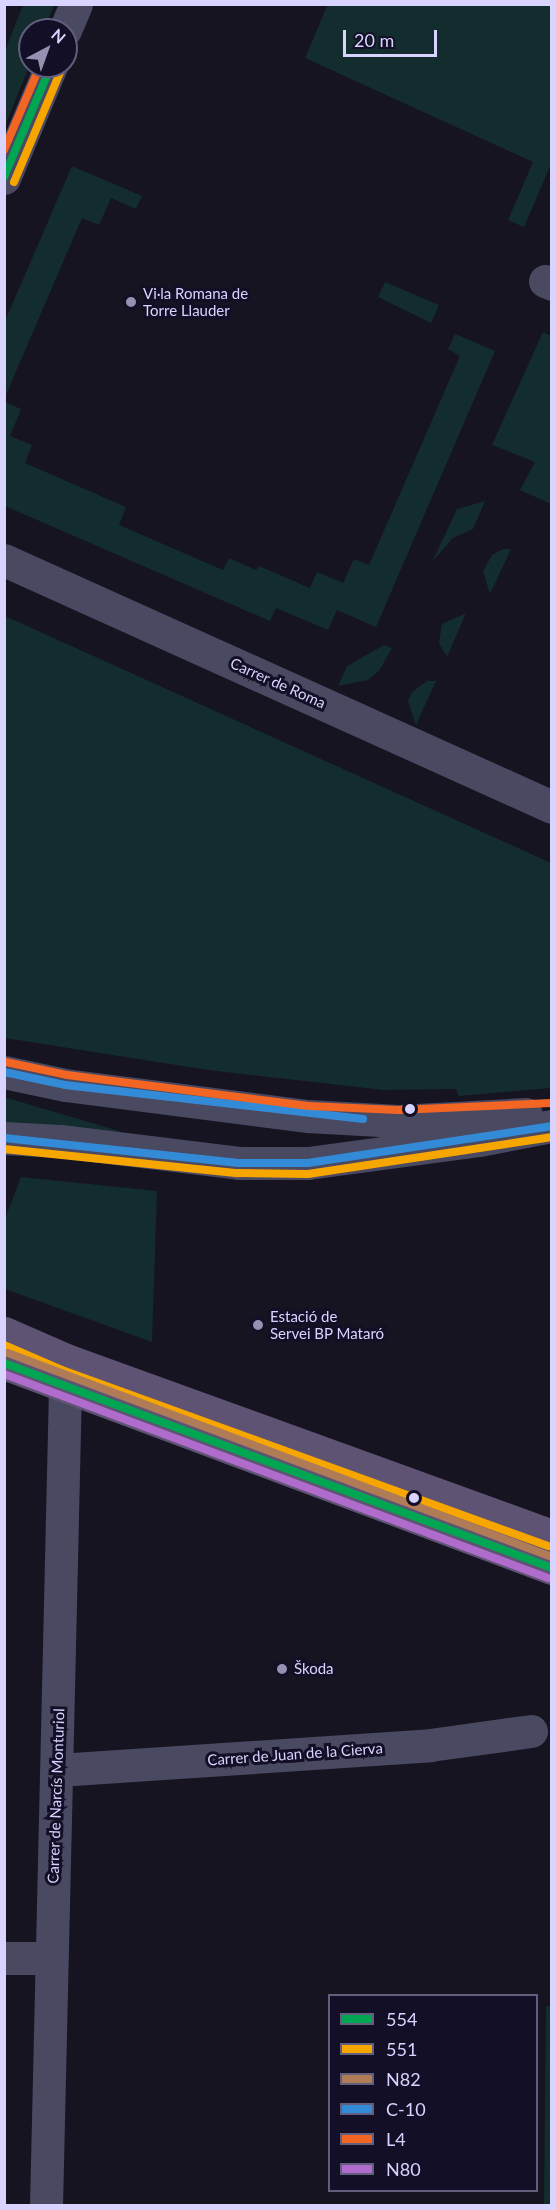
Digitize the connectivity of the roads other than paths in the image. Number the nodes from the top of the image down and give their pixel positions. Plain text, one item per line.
1 (76, 4) edge
2 (70, 18) edge
3 (46, 78) edge
4 (4, 178) edge
5 (4, 560) edge
6 (552, 807) edge
7 (4, 1072) edge
8 (552, 1113) edge
9 (552, 1126) edge
10 (4, 1138) edge
11 (4, 1333) edge
12 (4, 1363) edge
13 (65, 1386) junction
14 (552, 1536) edge
15 (552, 1568) edge
16 (531, 1731) dead end
17 (58, 1770) junction
18 (4, 1958) edge
19 (50, 1958) junction
20 (46, 2205) edge

1 - 2 street
3 - 4 street
5 - 6 street, Carrer de Roma
7 - 8 street
9 - 10 street
11 - 14 main road
12 - 13 main road
13 - 15 main road
13 - 17 street, Carrer de Narcís Monturiol
16 - 17 street, Carrer de Juan de la Cierva
17 - 19 street, Carrer de Narcís Monturiol
18 - 19 street
19 - 20 street, Carrer de Narcís Monturiol

